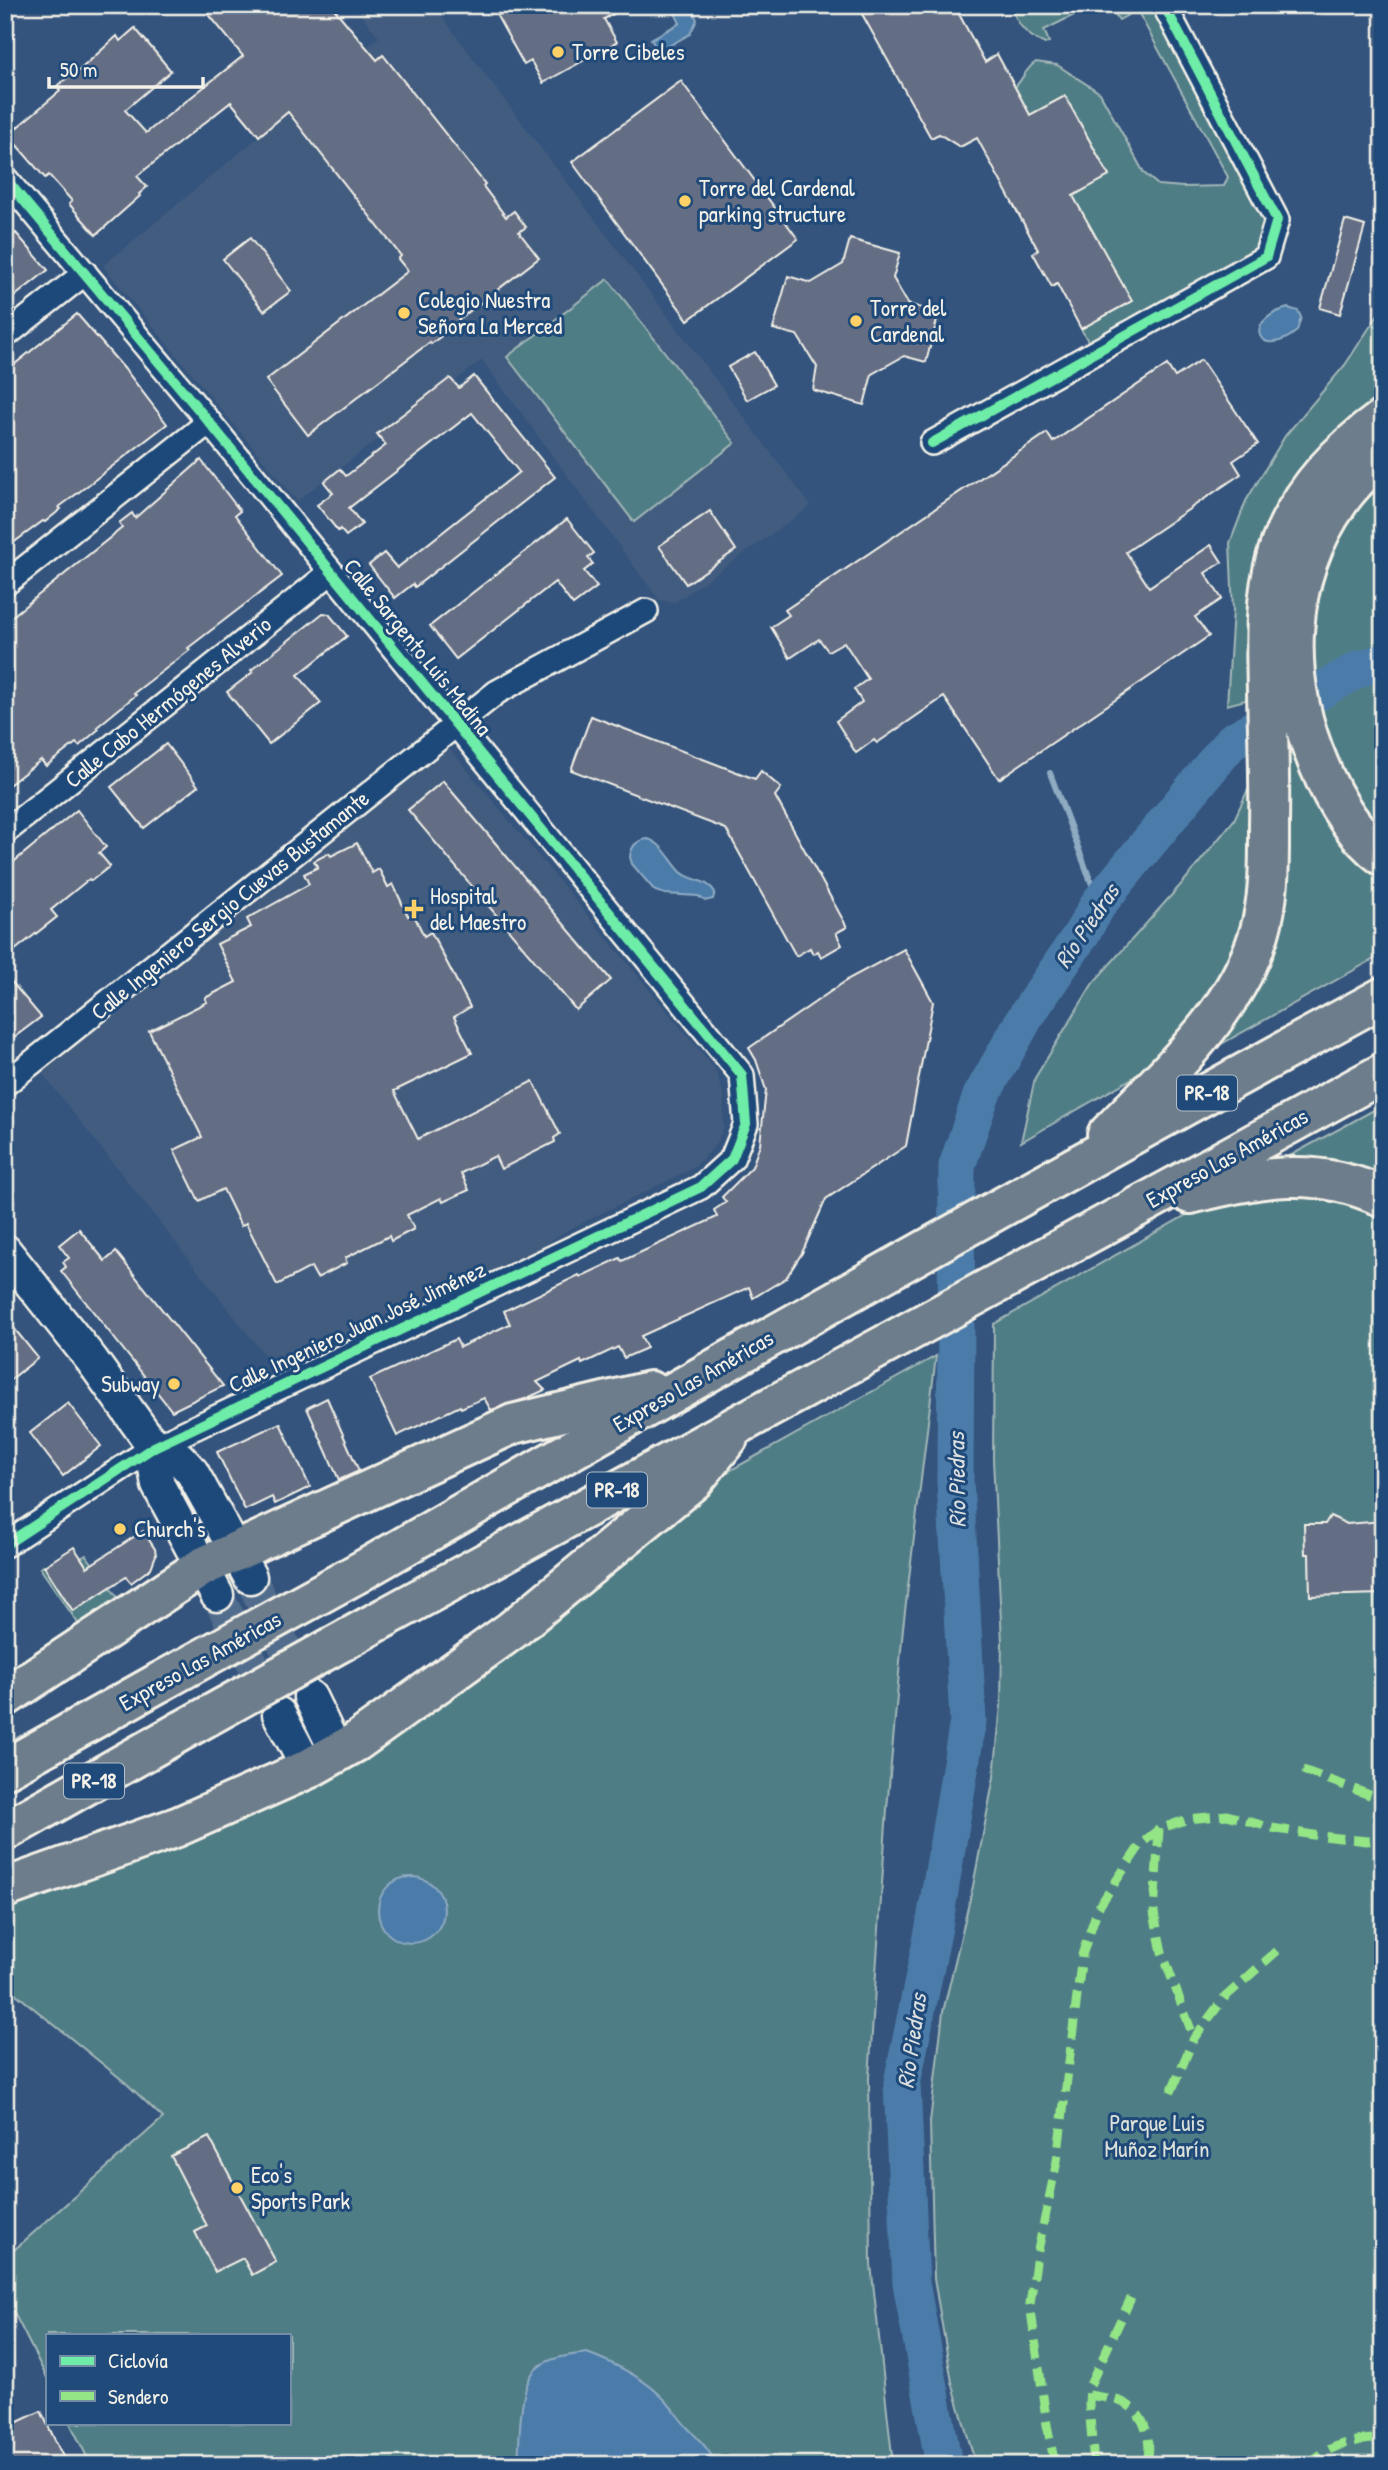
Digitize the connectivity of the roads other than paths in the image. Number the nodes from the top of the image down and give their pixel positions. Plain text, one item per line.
1 (1164, 5) edge
2 (5, 178) edge
3 (85, 273) junction
4 (5, 336) edge
5 (1383, 419) edge
6 (209, 422) junction
7 (932, 443) dead end
8 (1383, 454) edge
9 (330, 573) junction
10 (5, 584) edge
11 (646, 611) dead end
12 (1279, 644) junction
13 (454, 725) junction
14 (5, 832) edge
15 (1383, 856) edge
16 (1383, 997) edge
17 (1383, 1073) edge
18 (5, 1084) edge
19 (732, 1159) joint
20 (1081, 1161) junction
21 (1383, 1197) edge
22 (1144, 1204) junction
23 (5, 1251) edge
24 (691, 1381) junction
25 (743, 1421) junction
26 (155, 1447) junction
27 (5, 1545) edge
28 (244, 1564) junction
29 (210, 1581) junction
30 (5, 1697) edge
31 (310, 1697) tunnel mouth
32 (279, 1714) tunnel mouth
33 (322, 1761) junction
34 (5, 1769) edge
35 (5, 1831) edge
36 (5, 1888) edge

1 - 7 street
2 - 3 street, Calle Sargento Luis Medina
3 - 4 street
3 - 6 street, Calle Sargento Luis Medina
5 - 12 highway
6 - 9 street, Calle Sargento Luis Medina
6 - 10 street
8 - 12 highway
9 - 13 street, Calle Sargento Luis Medina
9 - 14 street, Calle Cabo Hermógenes Alverio
11 - 13 street, Calle Ingeniero Sergio Cuevas Bustamante
12 - 15 highway
12 - 20 highway
13 - 18 street, Calle Ingeniero Sergio Cuevas Bustamante
13 - 19 street, Calle Sargento Luis Medina
16 - 20 highway, Expreso Las Américas / PR-18
17 - 22 highway, Expreso Las Américas / PR-18
19 - 26 street, Calle Ingeniero Juan José Jiménez
20 - 24 highway, Expreso Las Américas / PR-18
21 - 22 highway
22 - 25 highway, Expreso Las Américas / PR-18
23 - 26 street
24 - 28 highway
24 - 34 highway, Expreso Las Américas / PR-18, bridge
25 - 33 highway
25 - 35 highway, Expreso Las Américas / PR-18, bridge
26 - 27 street, Calle Ingeniero Juan José Jiménez
26 - 28 street
26 - 29 street
28 - 29 highway
29 - 30 highway
31 - 33 street
32 - 33 street
33 - 36 highway

